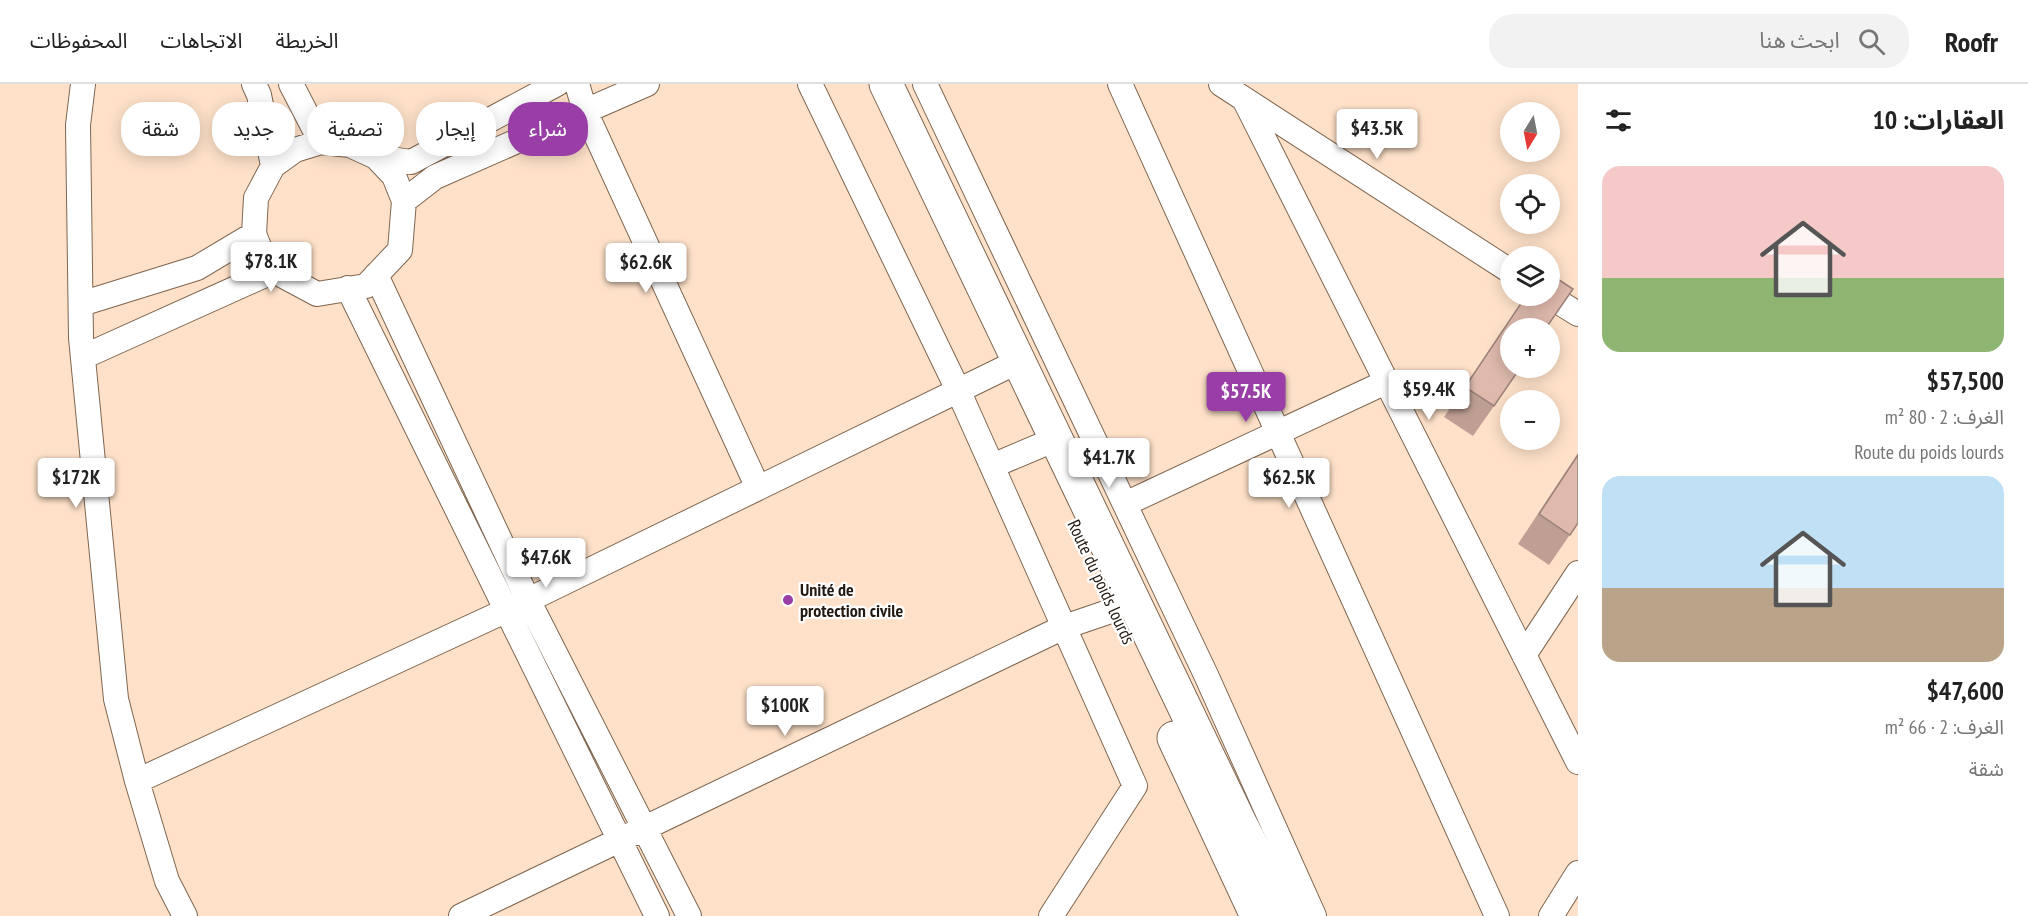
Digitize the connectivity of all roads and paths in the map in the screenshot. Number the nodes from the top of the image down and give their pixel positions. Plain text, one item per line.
1 (83, 84) edge
2 (254, 84) edge
3 (291, 84) edge
4 (557, 84) edge
5 (577, 84) edge
6 (647, 84) edge
7 (810, 84) edge
8 (868, 84) edge
9 (886, 84) edge
10 (925, 84) edge
11 (1120, 84) edge
12 (1221, 84) edge
13 (1244, 99) junction
14 (582, 102) edge
15 (588, 110) edge
16 (307, 115) edge
17 (588, 118) edge
18 (508, 145) edge
19 (307, 146) edge
20 (376, 157) joint
21 (273, 166) junction
22 (404, 201) junction
23 (254, 234) junction
24 (1500, 265) edge
25 (274, 271) junction
26 (376, 274) junction
27 (348, 288) junction
28 (1560, 303) edge
29 (81, 304) junction
30 (1578, 314) edge
31 (83, 357) junction
32 (1010, 365) junction
33 (1386, 382) junction
34 (958, 390) junction
35 (1277, 432) junction
36 (1047, 443) junction
37 (992, 466) junction
38 (758, 488) junction
39 (1125, 504) junction
40 (1578, 573) edge
41 (1123, 604) junction
42 (518, 605) junction
43 (1064, 627) junction
44 (1524, 655) junction
45 (1578, 762) edge
46 (136, 781) junction
47 (645, 828) junction
48 (619, 840) junction
49 (1577, 878) edge
50 (185, 916) edge
51 (461, 916) edge
52 (657, 916) edge
53 (689, 916) edge
54 (1051, 916) edge
55 (1257, 916) edge
56 (1288, 916) edge
57 (1314, 916) edge
58 (1497, 916) edge
59 (1551, 916) edge

1 - 29 street
2 - 21 street
3 - 16 street
4 - 20 street
5 - 14 street
6 - 15 street
7 - 34 street
8 - 32 street
9 - 32 street
10 - 39 street
11 - 35 street
12 - 13 street
13 - 24 street
13 - 33 street
17 - 38 street
18 - 22 street
19 - 21 street
20 - 22 street
21 - 23 street
22 - 26 street
23 - 25 street
23 - 29 street
25 - 27 street
25 - 31 street
26 - 27 street
26 - 42 street
27 - 42 street
28 - 30 street
29 - 31 street
31 - 46 street
32 - 34 street
32 - 36 street
33 - 35 street
33 - 44 street
34 - 37 street
34 - 38 street
35 - 39 street
35 - 58 street
36 - 37 street
36 - 41 street
37 - 43 street
38 - 42 street
39 - 57 street
40 - 44 street
41 - 43 street
41 - 55 street, Route du poids lourds
41 - 56 street
42 - 46 street
42 - 47 street
42 - 48 street
43 - 47 street
43 - 54 street
44 - 45 street
46 - 50 street
47 - 48 street
47 - 53 street
48 - 51 street
48 - 52 street
49 - 59 street

